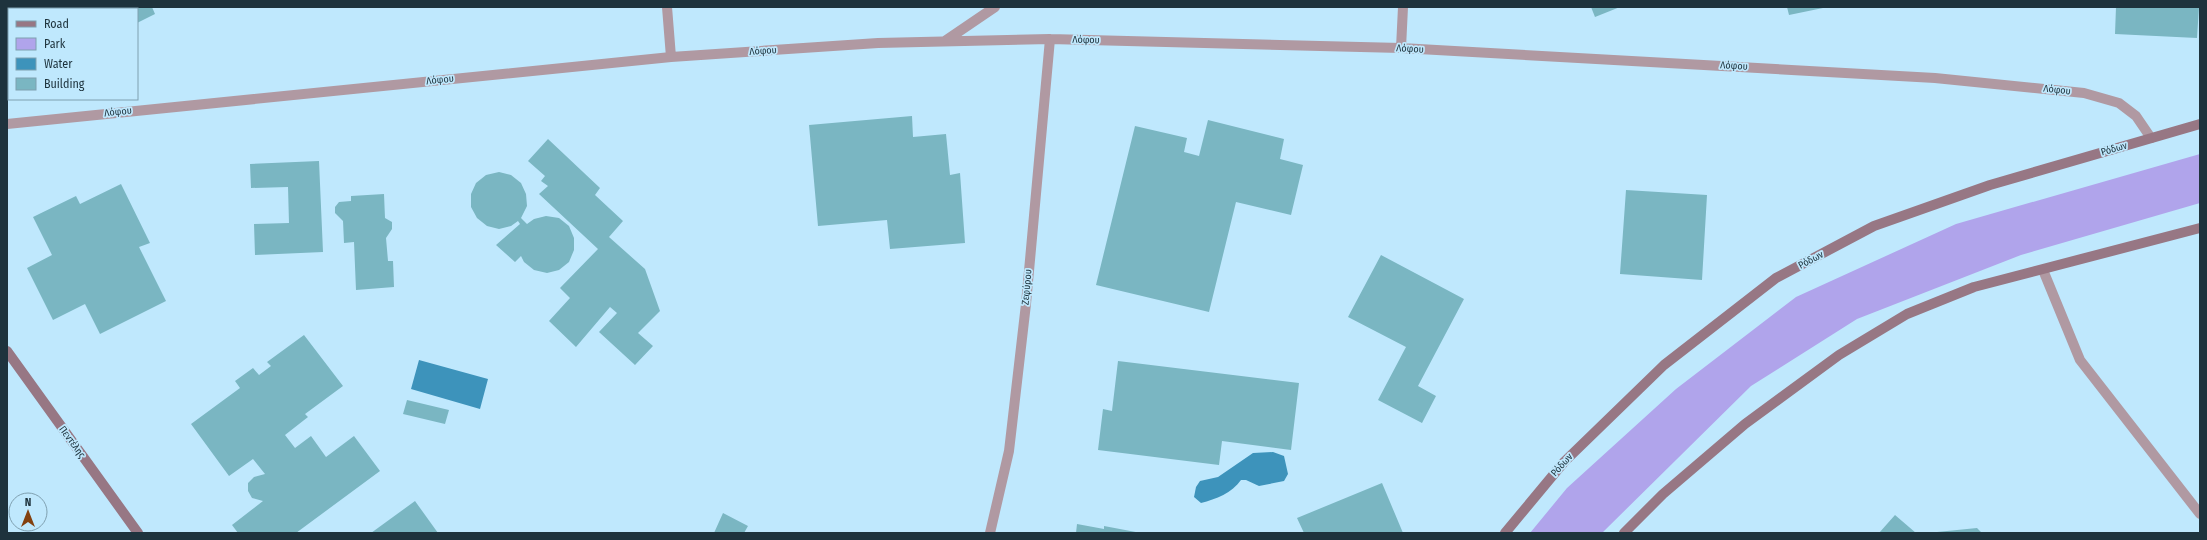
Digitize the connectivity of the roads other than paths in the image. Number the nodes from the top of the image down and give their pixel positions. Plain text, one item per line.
1 (667, 7) edge
2 (995, 7) edge
3 (1403, 7) edge
4 (1050, 39) junction
5 (945, 42) junction
6 (1401, 48) junction
7 (671, 56) junction
8 (7, 124) edge
9 (2200, 124) edge
10 (2151, 138) junction
11 (2200, 228) edge
12 (2043, 270) junction
13 (7, 351) edge
14 (2200, 514) edge
15 (138, 533) edge
16 (990, 533) edge
17 (1505, 533) edge
18 (1624, 533) edge

1 - 7 street
2 - 5 street
3 - 6 street
4 - 5 street, Λόφου
4 - 6 street, Λόφου
4 - 16 street, Ζεφύρου
5 - 7 street, Λόφου
6 - 10 street, Λόφου
7 - 8 street, Λόφου
9 - 10 street, Ρόδων
10 - 17 street, Ρόδων
11 - 12 street
12 - 14 street
12 - 18 street
13 - 15 street, Πεντέλης

